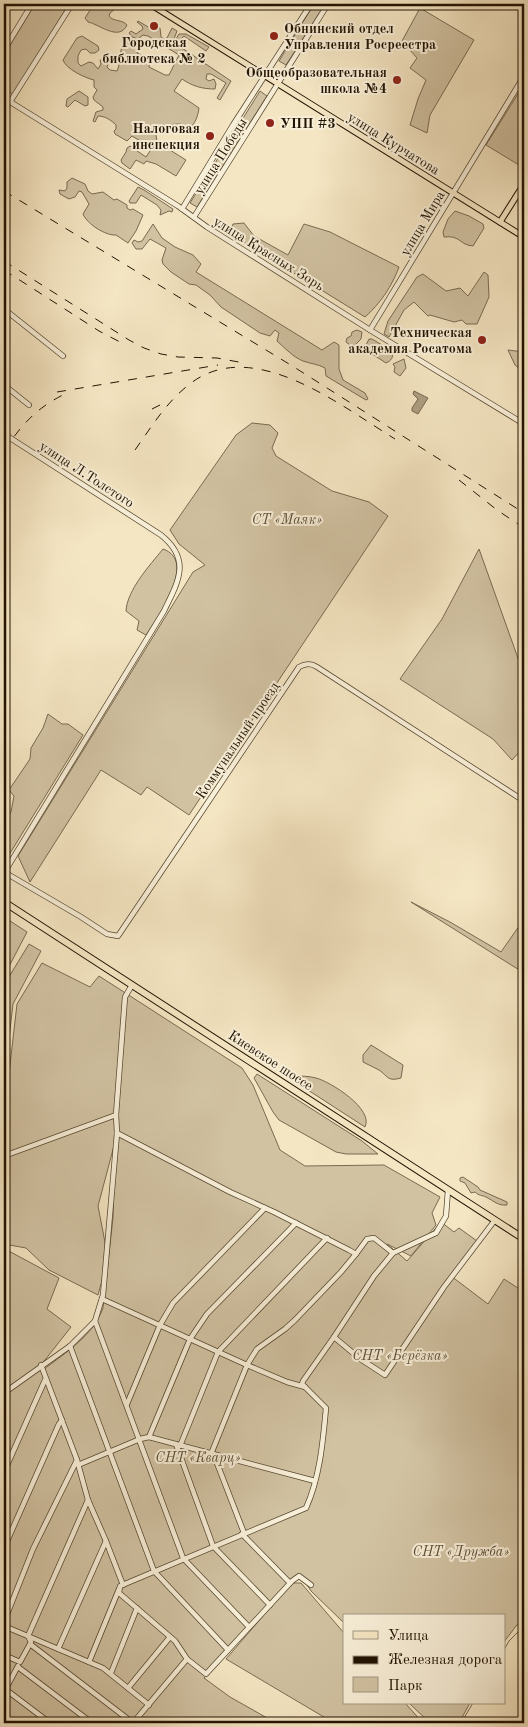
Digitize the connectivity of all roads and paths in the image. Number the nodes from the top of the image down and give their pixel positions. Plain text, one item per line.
1 (32, 4) edge
2 (72, 4) edge
3 (150, 4) edge
4 (311, 4) edge
5 (328, 4) edge
6 (4, 50) edge
7 (266, 76) junction
8 (524, 76) edge
9 (277, 83) junction
10 (4, 98) edge
11 (10, 102) junction
12 (524, 184) edge
13 (454, 193) junction
14 (182, 209) junction
15 (194, 217) junction
16 (500, 222) junction
17 (524, 237) edge
18 (4, 309) edge
19 (370, 330) junction
20 (63, 356) dead end
21 (4, 386) edge
22 (29, 405) dead end
23 (524, 424) edge
24 (4, 434) edge
25 (524, 801) edge
26 (4, 873) edge
27 (4, 902) edge
28 (132, 985) junction
29 (116, 1115) junction
30 (117, 1133) junction
31 (4, 1156) edge
32 (448, 1190) junction
33 (264, 1208) junction
34 (495, 1220) junction
35 (296, 1223) junction
36 (326, 1238) junction
37 (524, 1239) edge
38 (392, 1253) junction
39 (356, 1254) junction
40 (102, 1299) junction
41 (95, 1322) junction
42 (160, 1325) junction
43 (334, 1337) junction
44 (190, 1339) junction
45 (70, 1346) junction
46 (218, 1352) junction
47 (41, 1365) junction
48 (247, 1365) junction
49 (45, 1380) junction
50 (305, 1387) junction
51 (4, 1393) edge
52 (127, 1405) junction
53 (62, 1420) junction
54 (149, 1437) junction
55 (140, 1439) junction
56 (178, 1445) junction
57 (110, 1452) junction
58 (212, 1454) junction
59 (77, 1463) junction
60 (4, 1472) edge
61 (315, 1481) junction
62 (88, 1500) junction
63 (243, 1534) junction
64 (106, 1541) junction
65 (213, 1546) junction
66 (4, 1548) edge
67 (183, 1558) junction
68 (154, 1571) junction
69 (290, 1583) junction
70 (121, 1585) junction
71 (311, 1585) dead end
72 (270, 1605) junction
73 (137, 1608) junction
74 (4, 1622) edge
75 (4, 1626) edge
76 (249, 1627) junction
77 (170, 1637) junction
78 (31, 1640) junction
79 (58, 1649) junction
80 (228, 1650) junction
81 (4, 1655) edge
82 (187, 1659) junction
83 (89, 1662) junction
84 (19, 1664) junction
85 (110, 1673) junction
86 (128, 1688) junction
87 (4, 1690) edge
88 (149, 1705) junction
89 (50, 1723) edge
90 (92, 1723) edge
91 (133, 1723) edge

1 - 6 street
2 - 11 street
3 - 7 main road, улица Курчатова
4 - 7 street, улица Победы
5 - 9 street, улица Победы
7 - 9 main road, улица Курчатова
7 - 14 street, улица Победы
8 - 13 street, улица Мира
9 - 13 main road, улица Курчатова
9 - 15 street, улица Победы
10 - 11 street, улица Красных Зорь
11 - 14 street, улица Красных Зорь
12 - 16 main road
13 - 16 main road, улица Курчатова
13 - 19 street, улица Мира
14 - 15 street, улица Красных Зорь
15 - 19 street, улица Красных Зорь
16 - 17 main road, улица Курчатова
18 - 20 street
19 - 23 street, улица Красных Зорь
21 - 22 street
24 - 26 street, улица Л.Толстого
25 - 26 street, Коммунальный проезд
27 - 28 highway, Киевское шоссе
28 - 29 street
28 - 32 highway, Киевское шоссе
29 - 30 street
29 - 31 street
30 - 33 street
30 - 40 street
32 - 34 highway, Киевское шоссе
32 - 38 street
33 - 35 street
33 - 42 street
34 - 37 highway, Киевское шоссе
34 - 43 street
35 - 36 street
35 - 44 street
36 - 39 street
36 - 46 street
38 - 39 street
38 - 43 street
39 - 48 street
40 - 41 street
40 - 42 street
41 - 45 street
41 - 52 street
42 - 44 street
42 - 52 street
43 - 50 street
44 - 46 street
44 - 54 street
45 - 47 street
45 - 57 street
46 - 48 street
46 - 56 street
47 - 49 street
47 - 51 street
48 - 50 street
48 - 58 street
49 - 53 street
49 - 60 street
50 - 61 street
52 - 55 street
53 - 59 street
53 - 66 street
54 - 55 street
54 - 56 street
55 - 57 street
55 - 67 street
56 - 58 street
56 - 65 street
57 - 59 street
57 - 68 street
58 - 61 street
58 - 63 street
59 - 62 street
59 - 74 street
61 - 63 street
62 - 64 street
62 - 78 street
63 - 65 street
63 - 69 street
64 - 70 street
64 - 79 street
65 - 67 street
65 - 72 street
67 - 68 street
67 - 76 street
68 - 70 street
68 - 80 street
69 - 71 street
69 - 72 street
70 - 73 street
70 - 83 street
72 - 76 street
73 - 77 street
73 - 85 street
75 - 78 street
76 - 80 street
77 - 82 street
77 - 86 street
78 - 79 street
78 - 84 street
78 - 91 street
79 - 83 street
80 - 82 street
81 - 84 street
82 - 88 street
83 - 85 street
84 - 87 street
84 - 90 street
85 - 86 street
86 - 88 street
87 - 89 street
88 - 91 street

